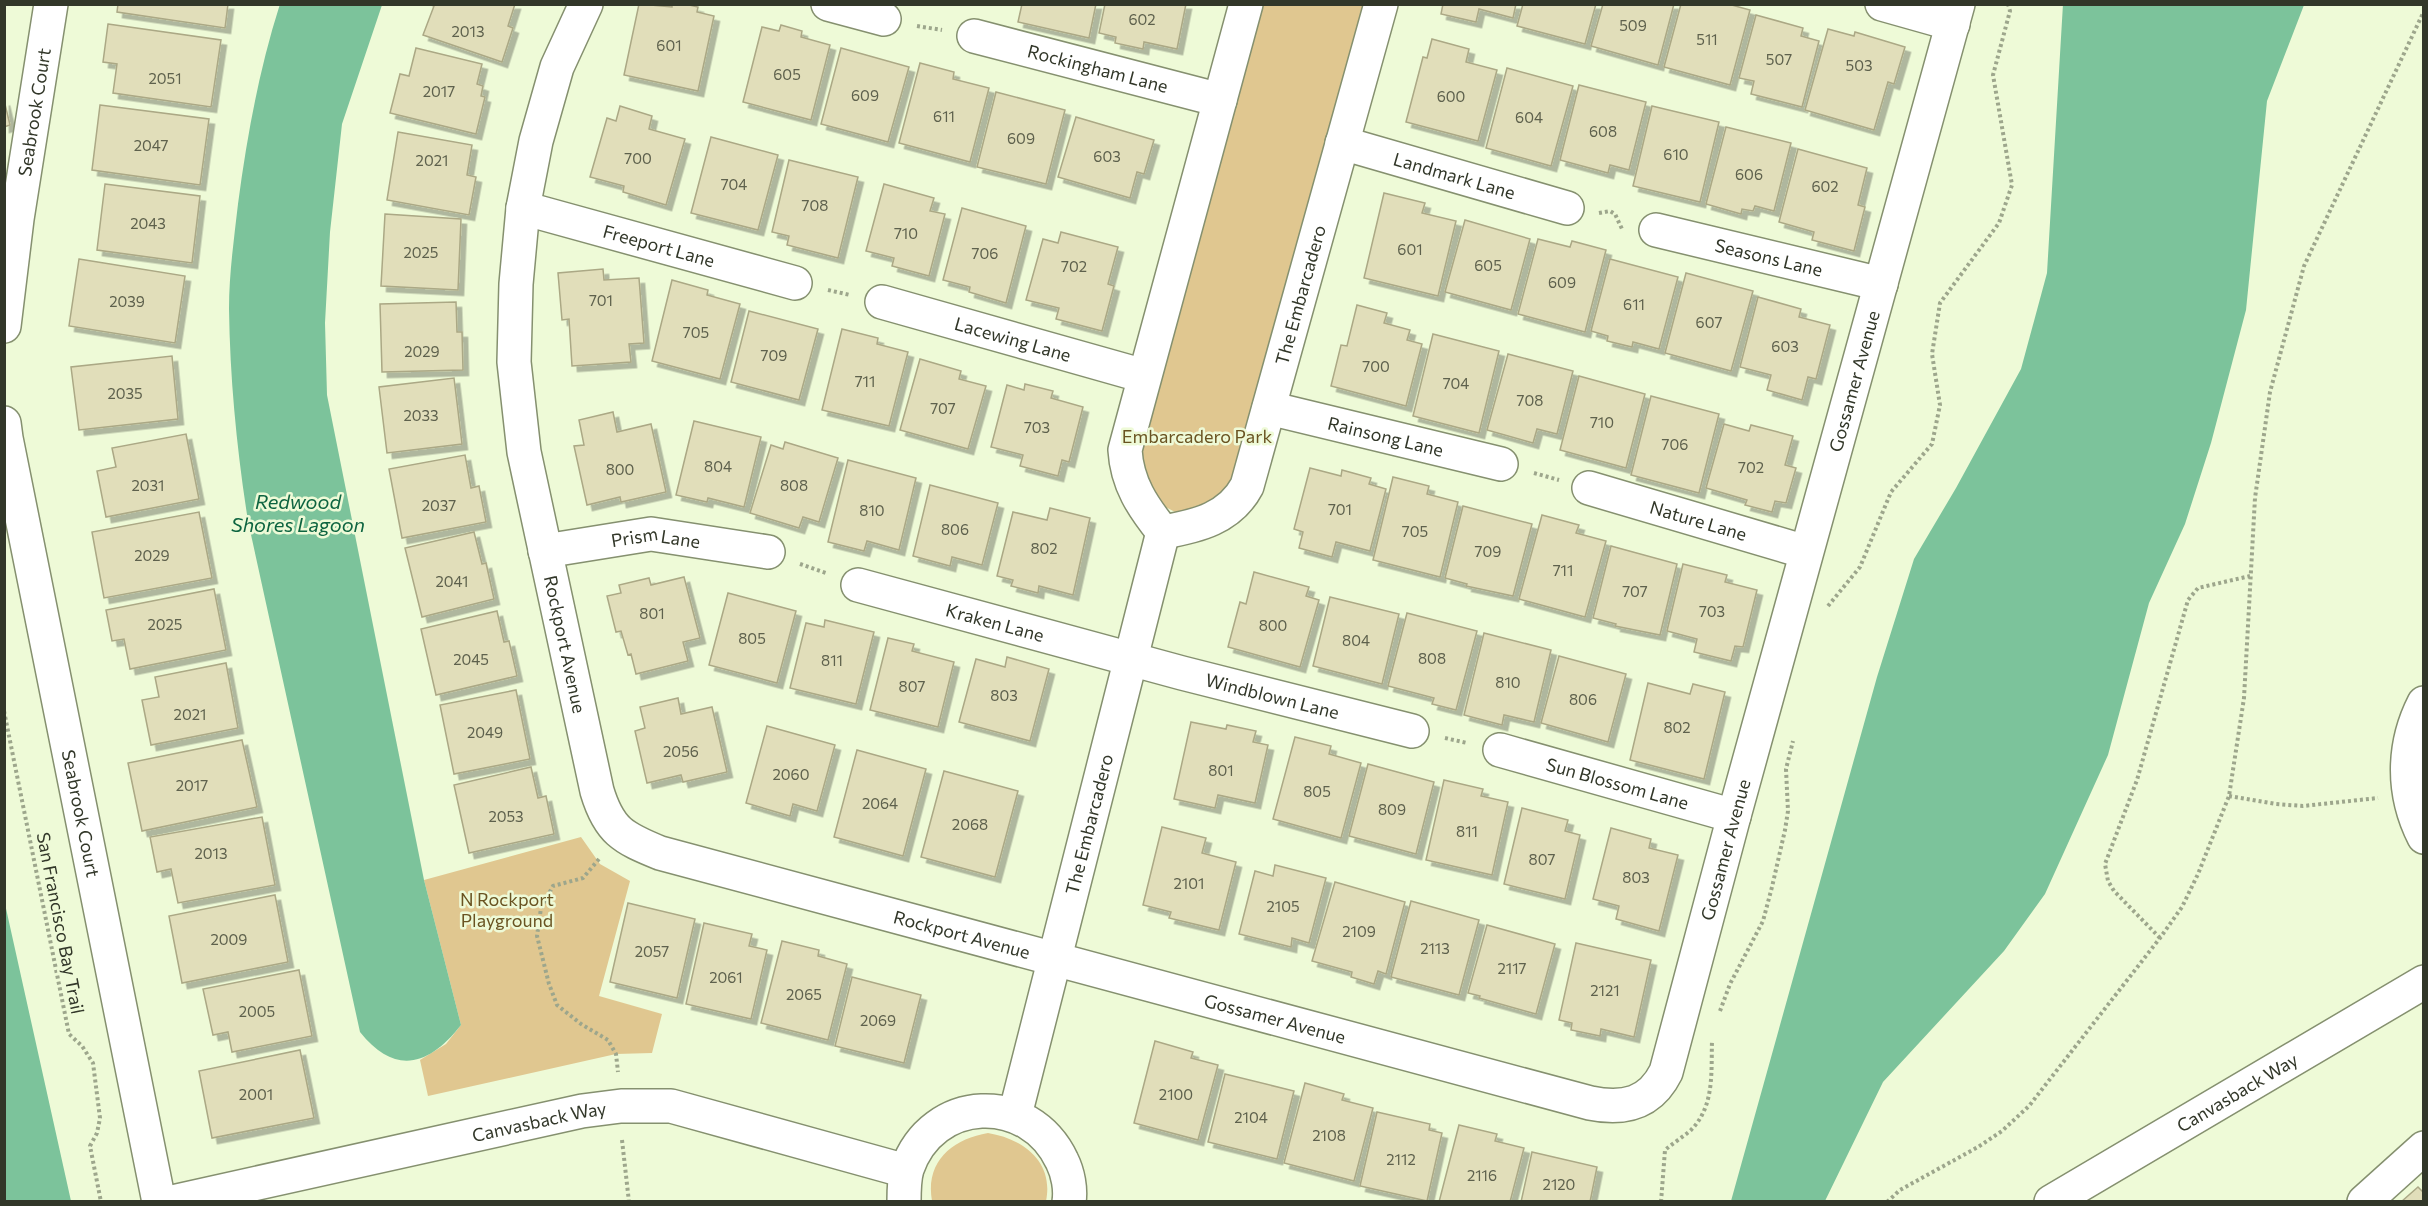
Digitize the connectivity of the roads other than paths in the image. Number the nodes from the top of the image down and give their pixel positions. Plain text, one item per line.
1 (51, 4) edge
2 (586, 4) edge
3 (828, 4) edge
4 (1246, 4) edge
5 (1381, 4) edge
6 (1882, 4) edge
7 (1956, 14) edge
8 (884, 20) road end
9 (974, 36) road end
10 (1220, 100) junction
11 (1342, 143) junction
12 (523, 208) junction
13 (1567, 208) road end
14 (1656, 230) road end
15 (795, 283) road end
16 (1881, 284) junction
17 (882, 302) road end
18 (4, 326) edge
19 (1144, 376) junction
20 (1269, 408) junction
21 (4, 423) edge
22 (1501, 464) road end
23 (1589, 488) road end
24 (1163, 532) junction
25 (545, 551) junction
26 (768, 552) road end
27 (1806, 552) junction
28 (858, 585) road end
29 (1132, 659) junction
30 (2424, 703) edge
31 (1412, 731) road end
32 (1500, 750) road end
33 (1734, 816) junction
34 (2424, 837) edge
35 (1055, 959) junction
36 (2424, 982) edge
37 (1015, 1115) junction
38 (2424, 1148) edge
39 (905, 1186) edge
40 (159, 1202) edge
41 (172, 1202) edge
42 (1069, 1202) edge
43 (2051, 1202) edge
44 (2364, 1202) edge

1 - 18 street, Seabrook Court
2 - 12 street, Rockport Avenue
3 - 8 street
4 - 10 street
5 - 11 street, The Embarcadero
6 - 7 street
7 - 16 street, Gossamer Avenue
9 - 10 street, Rockingham Lane
10 - 19 street
11 - 13 street, Landmark Lane
11 - 20 street, The Embarcadero
12 - 15 street, Freeport Lane
12 - 25 street, Rockport Avenue
14 - 16 street, Seasons Lane
16 - 27 street, Gossamer Avenue
17 - 19 street, Lacewing Lane
19 - 24 street
20 - 22 street, Rainsong Lane
20 - 24 street, The Embarcadero
21 - 40 street, Seabrook Court
23 - 27 street, Nature Lane
24 - 29 street, The Embarcadero
25 - 26 street, Prism Lane
25 - 35 street, Rockport Avenue
27 - 33 street, Gossamer Avenue
28 - 29 street, Kraken Lane
29 - 31 street, Windblown Lane
29 - 35 street, The Embarcadero
30 - 34 street
32 - 33 street, Sun Blossom Lane
33 - 35 street, Gossamer Avenue
35 - 37 street, The Embarcadero
36 - 43 street, Canvasback Way
37 - 39 street
37 - 42 street
38 - 44 street
39 - 41 street, Canvasback Way

